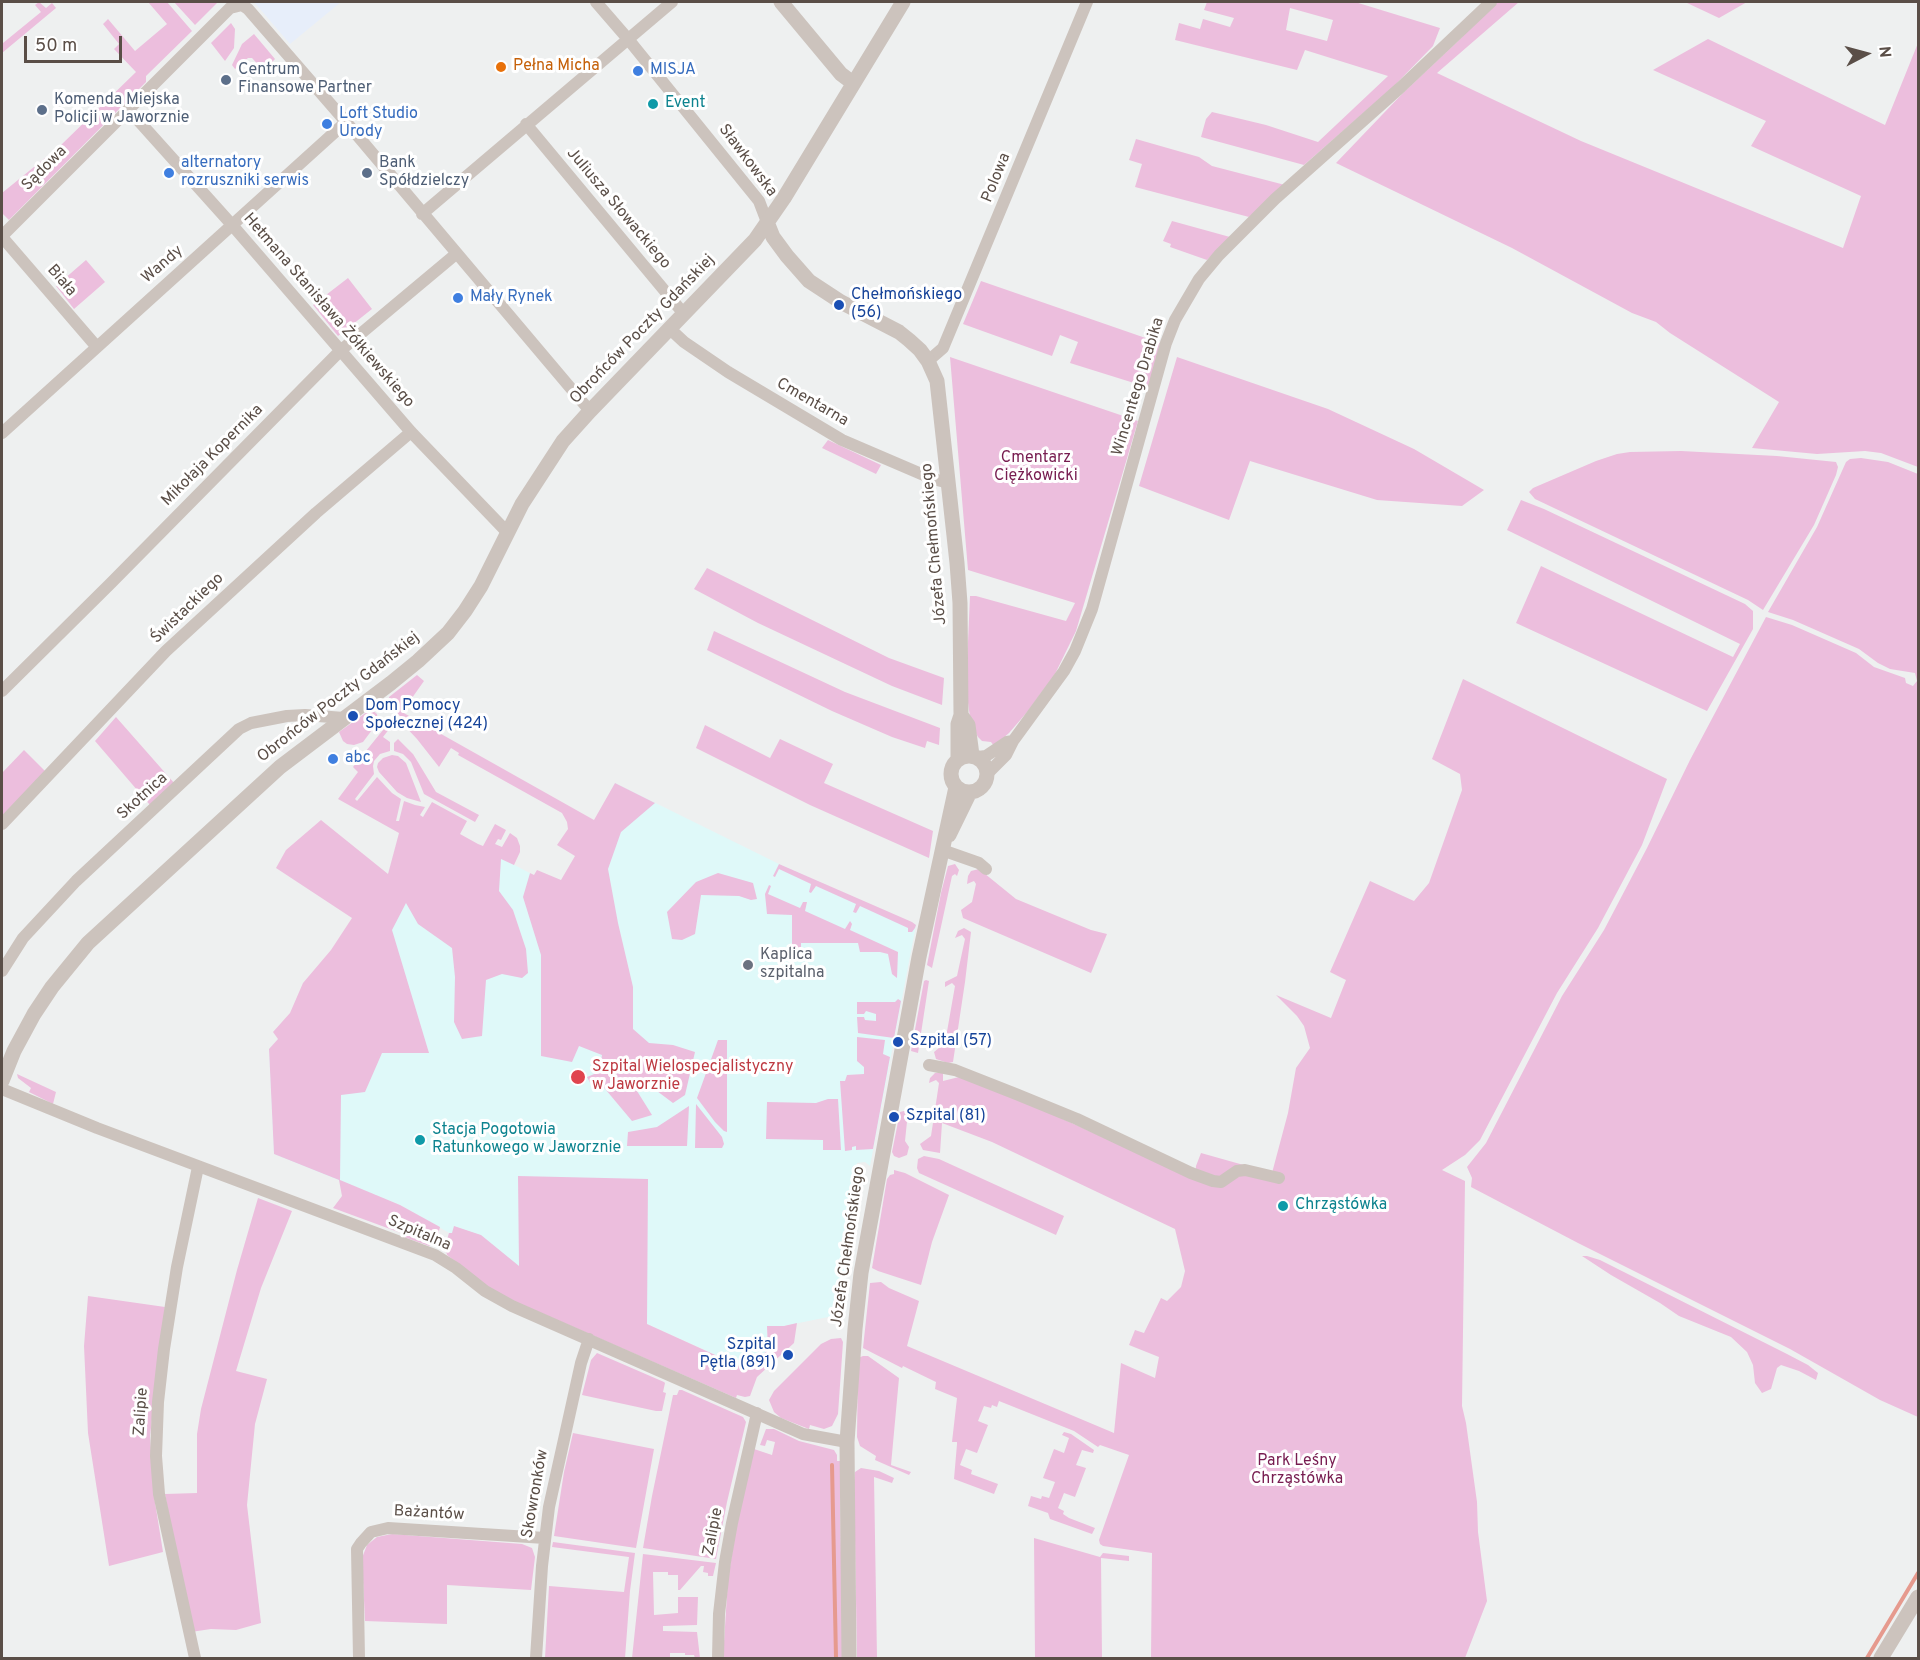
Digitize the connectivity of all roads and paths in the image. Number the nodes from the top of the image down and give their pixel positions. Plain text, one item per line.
1 (596, 2) edge
2 (672, 2) edge
3 (781, 2) edge
4 (903, 2) edge
5 (1087, 2) edge
6 (1491, 2) edge
7 (628, 39) junction
8 (853, 83) junction
9 (128, 109) junction
10 (346, 122) junction
11 (526, 124) junction
12 (422, 214) junction
13 (767, 222) junction
14 (233, 226) junction
15 (2, 236) edge
16 (456, 254) junction
17 (684, 314) junction
18 (670, 329) junction
19 (96, 346) junction
20 (340, 351) junction
21 (931, 365) junction
22 (590, 411) junction
23 (411, 432) junction
24 (2, 433) edge
25 (949, 483) junction
26 (507, 532) junction
27 (2, 691) edge
28 (344, 718) junction
29 (1013, 741) junction
30 (969, 757) junction
31 (987, 774) junction
32 (963, 790) junction
33 (2, 824) edge
34 (942, 849) junction
35 (986, 869) dead end
36 (2, 971) edge
37 (929, 1065) dead end
38 (2, 1081) edge
39 (2, 1089) edge
40 (198, 1167) junction
41 (1279, 1178) dead end
42 (589, 1339) junction
43 (757, 1413) junction
44 (847, 1442) junction
45 (545, 1538) junction
46 (1918, 1597) edge
47 (195, 1659) edge
48 (359, 1659) edge
49 (536, 1659) edge
50 (718, 1659) edge
51 (849, 1659) edge
52 (1881, 1659) edge

1 - 7 street, Sławkowska
2 - 7 street
3 - 8 street
4 - 8 street, Obrońców Poczty Gdańskiej
5 - 21 street, Polowa
6 - 29 street, Wincentego Drabika
7 - 11 street
7 - 13 street, Sławkowska
8 - 13 street, Obrońców Poczty Gdańskiej
9 - 10 street, Sądowa
9 - 14 street, Hetmana Stanisława Żółkiewskiego
9 - 15 street, Sądowa
10 - 12 street
10 - 14 street, Wandy
11 - 12 street
11 - 17 street, Juliusza Słowackiego
12 - 16 street
13 - 17 street, Obrońców Poczty Gdańskiej
13 - 21 street, Sławkowska
14 - 19 street, Wandy
14 - 20 street, Hetmana Stanisława Żółkiewskiego
15 - 19 street, Biała
16 - 20 street, Mikołaja Kopernika
16 - 22 street
17 - 18 street, Obrońców Poczty Gdańskiej
18 - 22 street, Obrońców Poczty Gdańskiej
18 - 25 street, Cmentarna
19 - 24 street, Wandy
20 - 23 street, Hetmana Stanisława Żółkiewskiego
20 - 27 street, Mikołaja Kopernika
21 - 25 street, Józefa Chełmońskiego
22 - 26 street, Obrońców Poczty Gdańskiej
23 - 26 street, Hetmana Stanisława Żółkiewskiego
23 - 33 street, Świstackiego
25 - 30 street, Józefa Chełmońskiego
26 - 28 street, Obrońców Poczty Gdańskiej
28 - 36 street, Skotnica
28 - 38 street, Obrońców Poczty Gdańskiej
29 - 30 street, Wincentego Drabika
29 - 31 street, Wincentego Drabika
30 - 31 street
30 - 32 street
31 - 32 street
32 - 34 street, Józefa Chełmońskiego
34 - 35 street
34 - 44 street, Józefa Chełmońskiego
37 - 41 street
39 - 40 street, Szpitalna
40 - 42 street, Szpitalna
40 - 47 street, Zalipie
42 - 43 street, Szpitalna
42 - 45 street, Skowronków
43 - 44 street, Szpitalna
43 - 50 street, Zalipie
44 - 51 street, Józefa Chełmońskiego
45 - 48 street, Bażantów
45 - 49 street, Skowronków
46 - 52 street

